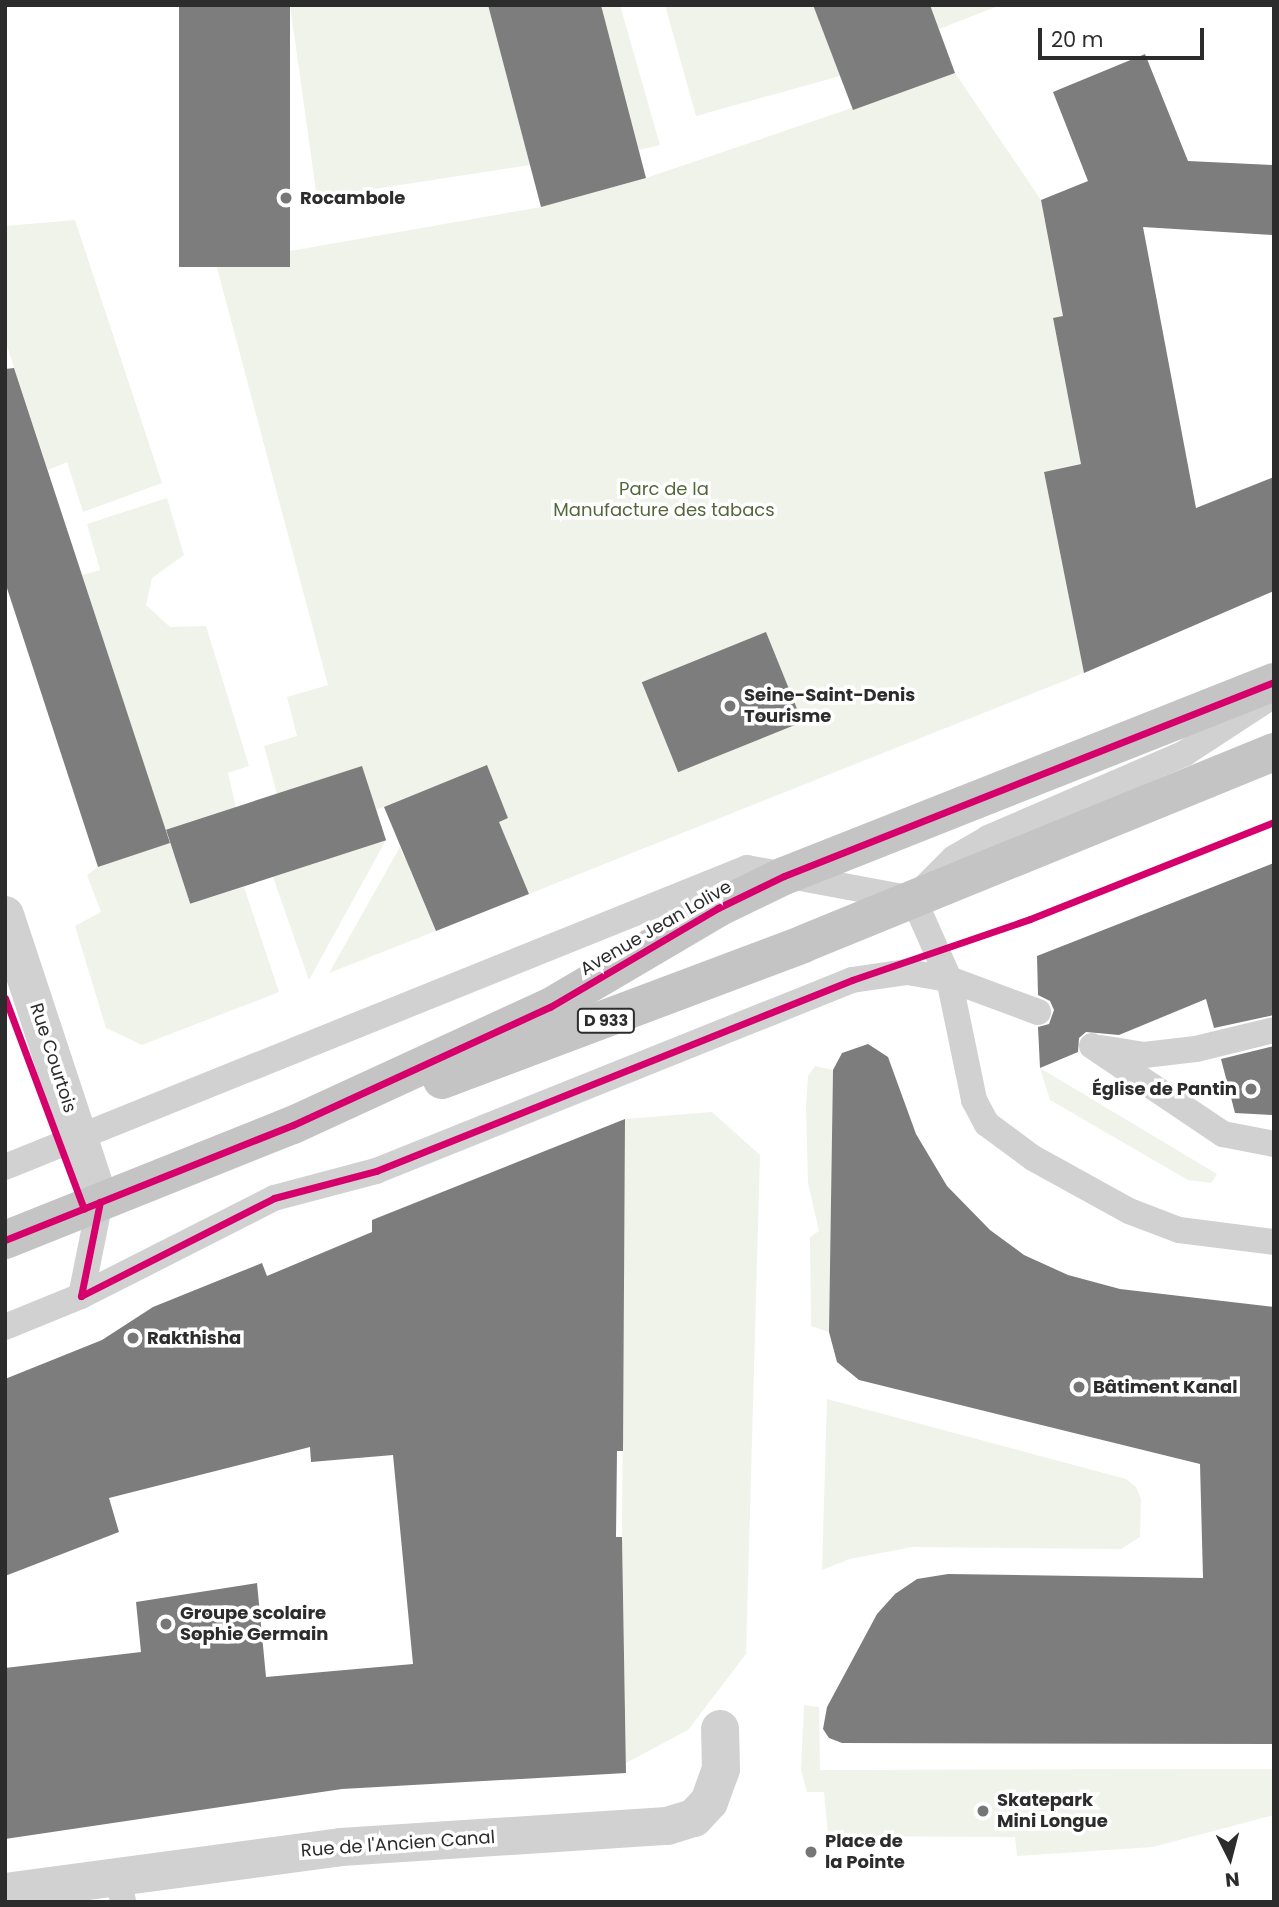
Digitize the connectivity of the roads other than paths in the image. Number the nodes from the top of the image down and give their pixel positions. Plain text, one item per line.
1 (1274, 682) edge
2 (1274, 695) edge
3 (1274, 752) edge
4 (784, 876) junction
5 (914, 900) junction
6 (5, 915) edge
7 (949, 979) junction
8 (1038, 1012) dead end
9 (1274, 1030) edge
10 (293, 1125) junction
11 (79, 1137) junction
12 (1274, 1144) edge
13 (5, 1167) edge
14 (100, 1202) junction
15 (5, 1240) edge
16 (1274, 1242) edge
17 (80, 1296) junction
18 (5, 1327) edge
19 (720, 1729) dead end
20 (120, 1887) edge
21 (5, 1892) edge

1 - 4 main road, Avenue Jean Lolive / D 933
2 - 5 lane
3 - 5 main road, Avenue Jean Lolive / D 933
4 - 5 lane
4 - 10 main road, Avenue Jean Lolive / D 933
4 - 11 lane
5 - 7 lane
5 - 10 main road, Avenue Jean Lolive / D 933
6 - 11 street, Rue Courtois
7 - 8 lane
7 - 16 lane
7 - 17 lane
9 - 12 lane
10 - 14 main road, Avenue Jean Lolive / D 933
11 - 13 lane
11 - 14 street, Rue Courtois
14 - 15 main road, Avenue Jean Lolive / D 933
14 - 17 lane
17 - 18 lane
19 - 20 street, Rue de l'Ancien Canal
20 - 21 street, Rue de l'Ancien Canal

